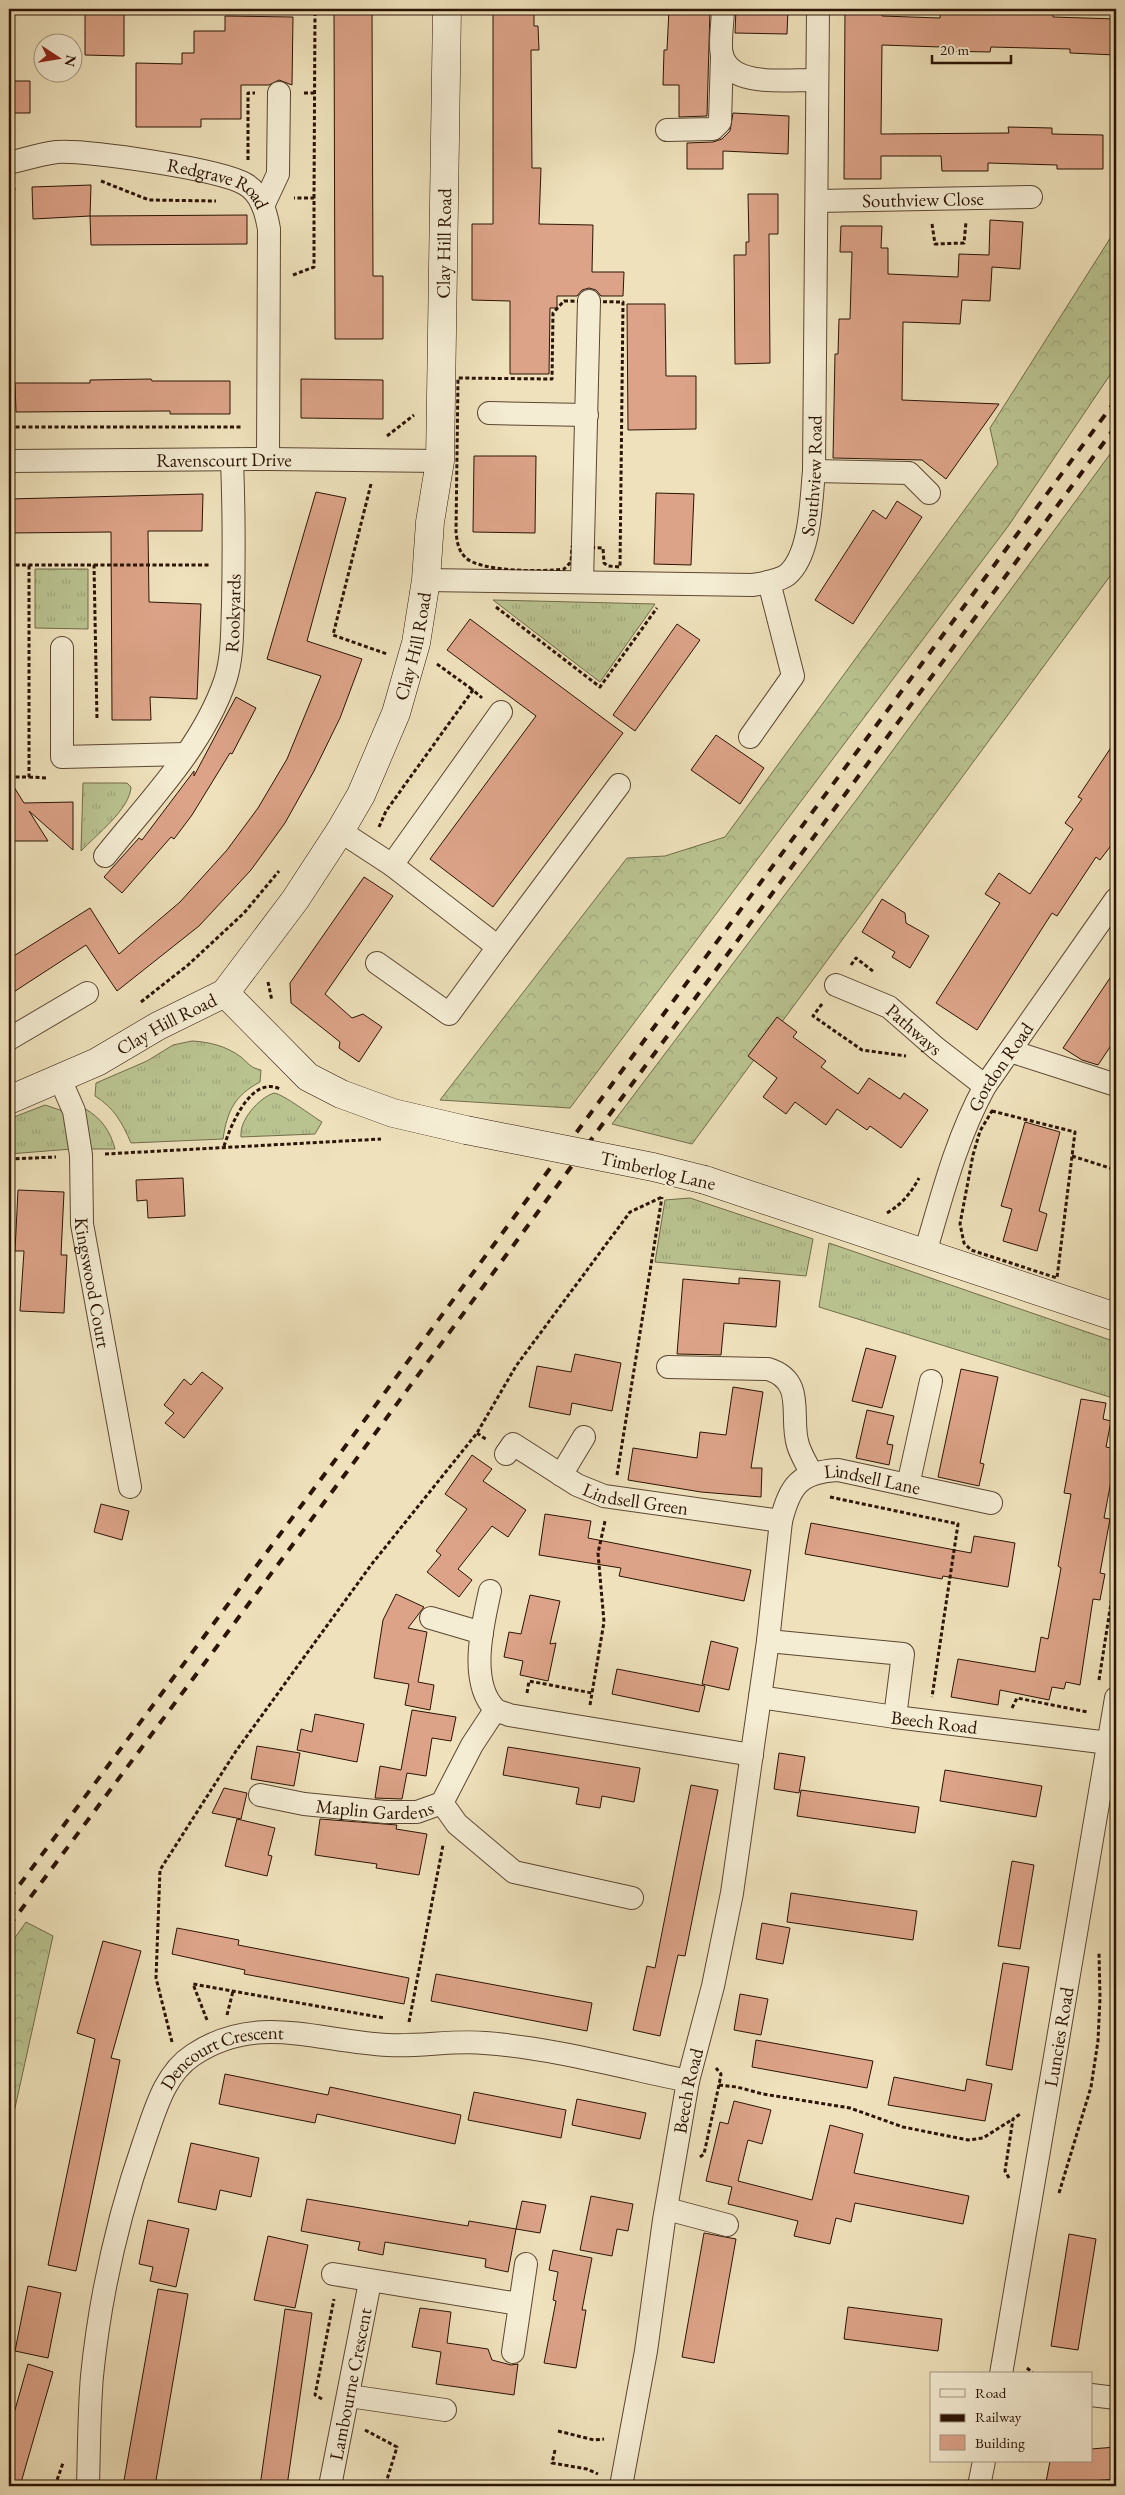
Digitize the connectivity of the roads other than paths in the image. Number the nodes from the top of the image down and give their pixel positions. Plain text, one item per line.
1 (447, 9) edge
2 (724, 9) edge
3 (818, 9) edge
4 (722, 55) junction
5 (817, 80) junction
6 (279, 93) road end
7 (667, 130) dead end
8 (9, 163) edge
9 (1031, 197) dead end
10 (817, 201) junction
11 (263, 206) junction
12 (589, 301) road end
13 (488, 413) dead end
14 (587, 415) junction
15 (268, 459) junction
16 (9, 460) edge
17 (232, 461) junction
18 (440, 461) junction
19 (814, 471) junction
20 (929, 493) dead end
21 (426, 580) junction
22 (582, 582) junction
23 (769, 582) junction
24 (62, 648) dead end
25 (501, 712) dead end
26 (750, 737) dead end
27 (186, 754) junction
28 (619, 785) dead end
29 (340, 832) junction
30 (105, 856) dead end
31 (392, 865) junction
32 (1116, 898) edge
33 (498, 947) junction
34 (377, 963) dead end
35 (836, 985) dead end
36 (87, 993) dead end
37 (225, 994) junction
38 (9, 1039) edge
39 (1010, 1051) junction
40 (60, 1079) junction
41 (986, 1086) junction
42 (1116, 1086) edge
43 (9, 1100) edge
44 (925, 1253) junction
45 (1116, 1317) edge
46 (668, 1367) dead end
47 (931, 1381) dead end
48 (584, 1437) dead end
49 (506, 1454) road end
50 (811, 1473) junction
51 (561, 1475) junction
52 (908, 1484) junction
53 (130, 1487) dead end
54 (990, 1502) dead end
55 (781, 1521) junction
56 (490, 1591) dead end
57 (431, 1618) dead end
58 (482, 1633) junction
59 (768, 1641) junction
60 (760, 1697) junction
61 (1116, 1698) edge
62 (495, 1710) junction
63 (895, 1717) junction
64 (1109, 1743) junction
65 (752, 1755) junction
66 (260, 1795) dead end
67 (446, 1808) junction
68 (632, 1898) dead end
69 (688, 2081) junction
70 (667, 2209) junction
71 (727, 2225) dead end
72 (526, 2264) dead end
73 (333, 2274) dead end
74 (370, 2282) junction
75 (519, 2304) junction
76 (513, 2352) dead end
77 (1001, 2372) edge
78 (1092, 2394) edge
79 (356, 2397) junction
80 (1116, 2398) edge
81 (445, 2410) dead end
82 (984, 2462) edge
83 (611, 2481) edge
84 (88, 2486) edge
85 (330, 2486) edge
86 (979, 2486) edge

1 - 18 main road, Clay Hill Road
2 - 4 street
3 - 5 street, Southview Road
4 - 5 street
4 - 7 street
5 - 10 street, Southview Road
6 - 11 street
8 - 11 street, Redgrave Road
9 - 10 street, Southview Close
10 - 19 street, Southview Road
11 - 15 street, Redgrave Road
12 - 14 street
13 - 14 street
14 - 22 street
15 - 17 street, Ravenscourt Drive
15 - 18 street, Ravenscourt Drive
16 - 17 street, Ravenscourt Drive
17 - 27 street, Rookyards
18 - 21 main road, Clay Hill Road
19 - 20 street
19 - 23 street, Southview Road
21 - 22 street, Southview Road
21 - 29 main road, Clay Hill Road
22 - 23 street, Southview Road
23 - 26 street
24 - 27 street
25 - 31 street
27 - 30 street, Rookyards
28 - 33 street
29 - 31 street
29 - 37 main road, Clay Hill Road
31 - 33 street
32 - 39 street, Gordon Road
33 - 34 street
35 - 41 street, Pathways
36 - 38 street
37 - 40 main road, Clay Hill Road
37 - 44 main road, Timberlog Lane, bridge
39 - 41 street, Gordon Road
39 - 42 street
40 - 43 main road, Clay Hill Road
40 - 53 street, Kingswood Court
41 - 44 street, Gordon Road
44 - 45 main road, Timberlog Lane
46 - 50 street
47 - 52 street
48 - 51 street
49 - 51 street, Lindsell Green
50 - 52 street, Lindsell Lane
50 - 55 street, Lindsell Lane
51 - 55 street, Lindsell Green
52 - 54 street, Lindsell Lane
55 - 59 street, Beech Road
56 - 58 street
57 - 58 street
58 - 62 street
59 - 60 street, Beech Road
59 - 63 street
60 - 63 street, Beech Road
60 - 65 street, Beech Road
61 - 64 street, Luncies Road
62 - 65 street
62 - 67 street, Maplin Gardens
63 - 64 street, Beech Road
64 - 77 street, Luncies Road
65 - 69 street, Beech Road
66 - 67 street, Maplin Gardens
67 - 68 street
69 - 70 street, Beech Road
69 - 84 street, Dencourt Crescent
70 - 71 street
70 - 83 street, Beech Road
72 - 75 street
73 - 74 street, Lambourne Crescent
74 - 75 street, Lambourne Crescent
74 - 79 street, Lambourne Crescent
75 - 76 street
78 - 80 street
79 - 81 street
79 - 85 street, Lambourne Crescent
82 - 86 street

